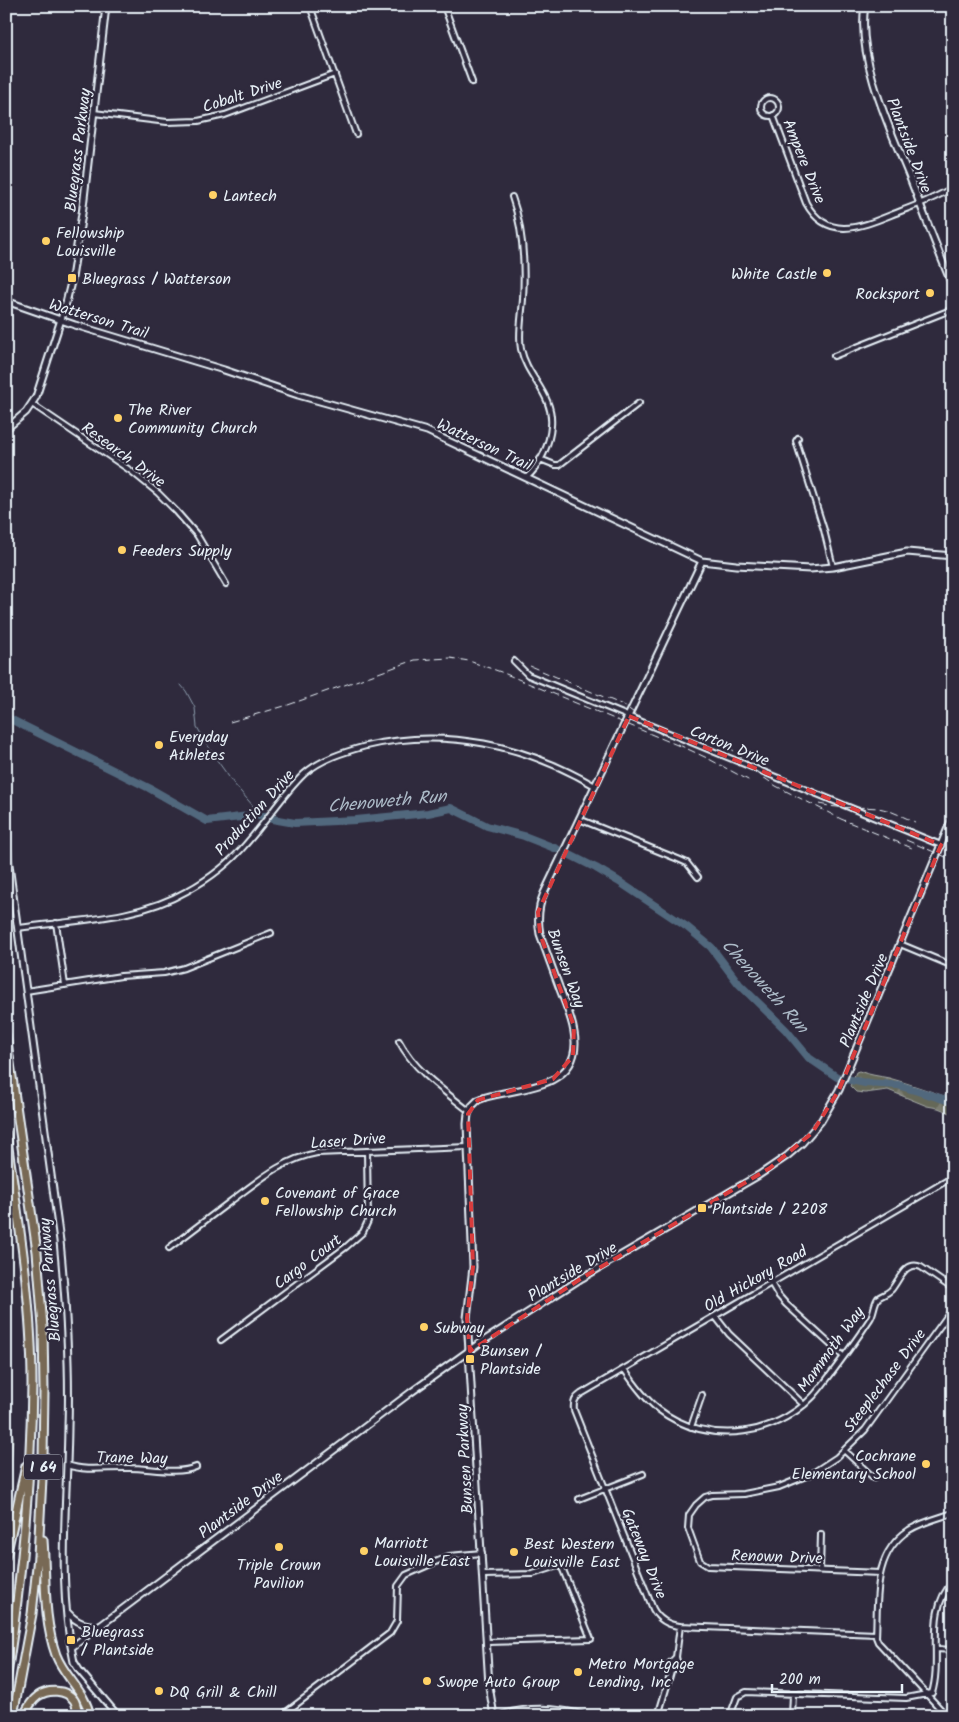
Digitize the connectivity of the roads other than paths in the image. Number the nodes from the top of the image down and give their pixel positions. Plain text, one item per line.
1 (106, 6) edge
2 (310, 6) edge
3 (444, 6) edge
4 (865, 6) edge
5 (335, 74) junction
6 (472, 82) dead end
7 (94, 113) junction
8 (774, 115) junction
9 (356, 134) dead end
10 (953, 187) edge
11 (512, 197) dead end
12 (920, 204) junction
13 (953, 288) edge
14 (6, 301) edge
15 (953, 310) edge
16 (60, 320) junction
17 (834, 356) dead end
18 (639, 403) dead end
19 (32, 404) junction
20 (6, 429) edge
21 (798, 438) dead end
22 (540, 459) junction
23 (527, 477) junction
24 (953, 556) edge
25 (702, 561) junction
26 (833, 568) junction
27 (226, 584) dead end
28 (514, 661) dead end
29 (629, 716) junction
30 (595, 786) junction
31 (953, 816) edge
32 (579, 819) junction
33 (6, 829) edge
34 (941, 845) junction
35 (698, 877) dead end
36 (56, 923) junction
37 (18, 928) junction
38 (271, 933) dead end
39 (900, 944) junction
40 (953, 966) edge
41 (65, 985) junction
42 (26, 991) junction
43 (6, 1034) edge
44 (399, 1041) dead end
45 (469, 1112) junction
46 (6, 1134) edge
47 (468, 1146) junction
48 (367, 1151) junction
49 (953, 1177) edge
50 (169, 1248) dead end
51 (772, 1283) junction
52 (953, 1289) edge
53 (953, 1308) edge
54 (715, 1316) junction
55 (221, 1340) dead end
56 (470, 1351) junction
57 (843, 1356) junction
58 (624, 1369) junction
59 (702, 1395) dead end
60 (574, 1404) joint
61 (804, 1406) junction
62 (691, 1427) junction
63 (845, 1451) junction
64 (29, 1458) junction
65 (67, 1465) junction
66 (196, 1466) dead end
67 (643, 1474) dead end
68 (874, 1478) dead end
69 (605, 1489) junction
70 (580, 1499) dead end
71 (41, 1507) junction
72 (953, 1513) edge
73 (821, 1534) dead end
74 (691, 1538) joint
75 (482, 1553) junction
76 (6, 1556) edge
77 (820, 1570) junction
78 (880, 1572) junction
79 (484, 1575) junction
80 (953, 1582) edge
81 (67, 1613) junction
82 (99, 1626) junction
83 (680, 1626) junction
84 (876, 1634) junction
85 (487, 1642) junction
86 (72, 1647) junction
87 (936, 1649) junction
88 (953, 1650) edge
89 (676, 1657) junction
90 (671, 1672) junction
91 (6, 1682) edge
92 (793, 1694) junction
93 (927, 1695) junction
94 (13, 1716) edge
95 (24, 1716) edge
96 (78, 1716) edge
97 (90, 1716) edge
98 (118, 1716) edge
99 (281, 1716) edge
100 (495, 1716) edge
101 (589, 1716) edge
102 (658, 1716) edge
103 (730, 1716) edge
104 (792, 1716) edge
105 (947, 1716) edge

1 - 7 street, Bluegrass Parkway
2 - 5 street
3 - 6 street
4 - 12 street, Plantside Drive
5 - 7 street, Cobalt Drive
5 - 9 street
7 - 16 street, Bluegrass Parkway
8 - 8 street, Ampere Drive
8 - 12 street, Ampere Drive
10 - 12 street, Ampere Drive
11 - 22 street
12 - 13 street, Plantside Drive
14 - 16 street, Watterson Trail
15 - 17 street
16 - 19 street, Bluegrass Parkway
16 - 23 street, Watterson Trail
18 - 22 street
19 - 20 street, Bluegrass Parkway
19 - 27 street, Research Drive
21 - 26 street
22 - 23 street
23 - 25 street, Watterson Trail
24 - 26 street, Watterson Trail
25 - 26 street, Watterson Trail
25 - 29 street, Bunsen Way
28 - 29 street, Carton Drive
29 - 30 street, Bunsen Way
29 - 34 street, Carton Drive
30 - 32 street, Bunsen Way
30 - 36 street, Production Drive
31 - 34 street, Plantside Drive
32 - 35 street
32 - 45 street, Bunsen Way
33 - 37 street, Bluegrass Parkway
34 - 39 street, Plantside Drive
36 - 37 street, Production Drive
36 - 41 street
37 - 42 street, Bluegrass Parkway
38 - 41 street
39 - 40 street
39 - 56 street, Plantside Drive
41 - 42 street
42 - 65 street, Bluegrass Parkway
43 - 71 highway, I 64
44 - 45 street
45 - 47 street
46 - 64 highway, I 64
47 - 48 street, Laser Drive
47 - 56 street
48 - 50 street, Laser Drive
48 - 55 street, Cargo Court
49 - 51 street, Old Hickory Road
51 - 54 street, Old Hickory Road
51 - 57 street
52 - 57 street, Mammoth Way
53 - 63 street, Steeplechase Drive
54 - 58 street, Old Hickory Road
54 - 61 street
56 - 75 street, Bunsen Parkway
56 - 82 street, Plantside Drive
57 - 61 street, Mammoth Way
58 - 60 street, Old Hickory Road
58 - 62 street, Mammoth Way
59 - 62 street
60 - 69 street, Gateway Drive
61 - 62 street, Mammoth Way
63 - 68 street
63 - 74 street, Steeplechase Drive
64 - 76 highway
64 - 91 highway, I 64
65 - 66 street, Trane Way
65 - 81 street, Bluegrass Parkway
67 - 69 street
69 - 70 street
69 - 83 street, Gateway Drive
71 - 94 highway, I 64
71 - 97 highway
72 - 78 street
73 - 77 street
74 - 77 street, Renown Drive
75 - 79 street, Bunsen Parkway
75 - 99 street
77 - 78 street, Renown Drive
78 - 84 street
79 - 85 street, Bunsen Parkway
79 - 85 street
80 - 87 street
81 - 82 street
81 - 86 street, Bluegrass Parkway
82 - 86 street, Plantside Drive
83 - 84 street, Gateway Drive
83 - 89 street
84 - 93 street
85 - 100 street, Bunsen Parkway
86 - 98 street, Bluegrass Parkway
87 - 88 street
87 - 93 street
89 - 90 street
89 - 90 street
90 - 102 street
92 - 93 street
92 - 103 street
92 - 104 street
93 - 105 street
95 - 96 highway
100 - 101 street

